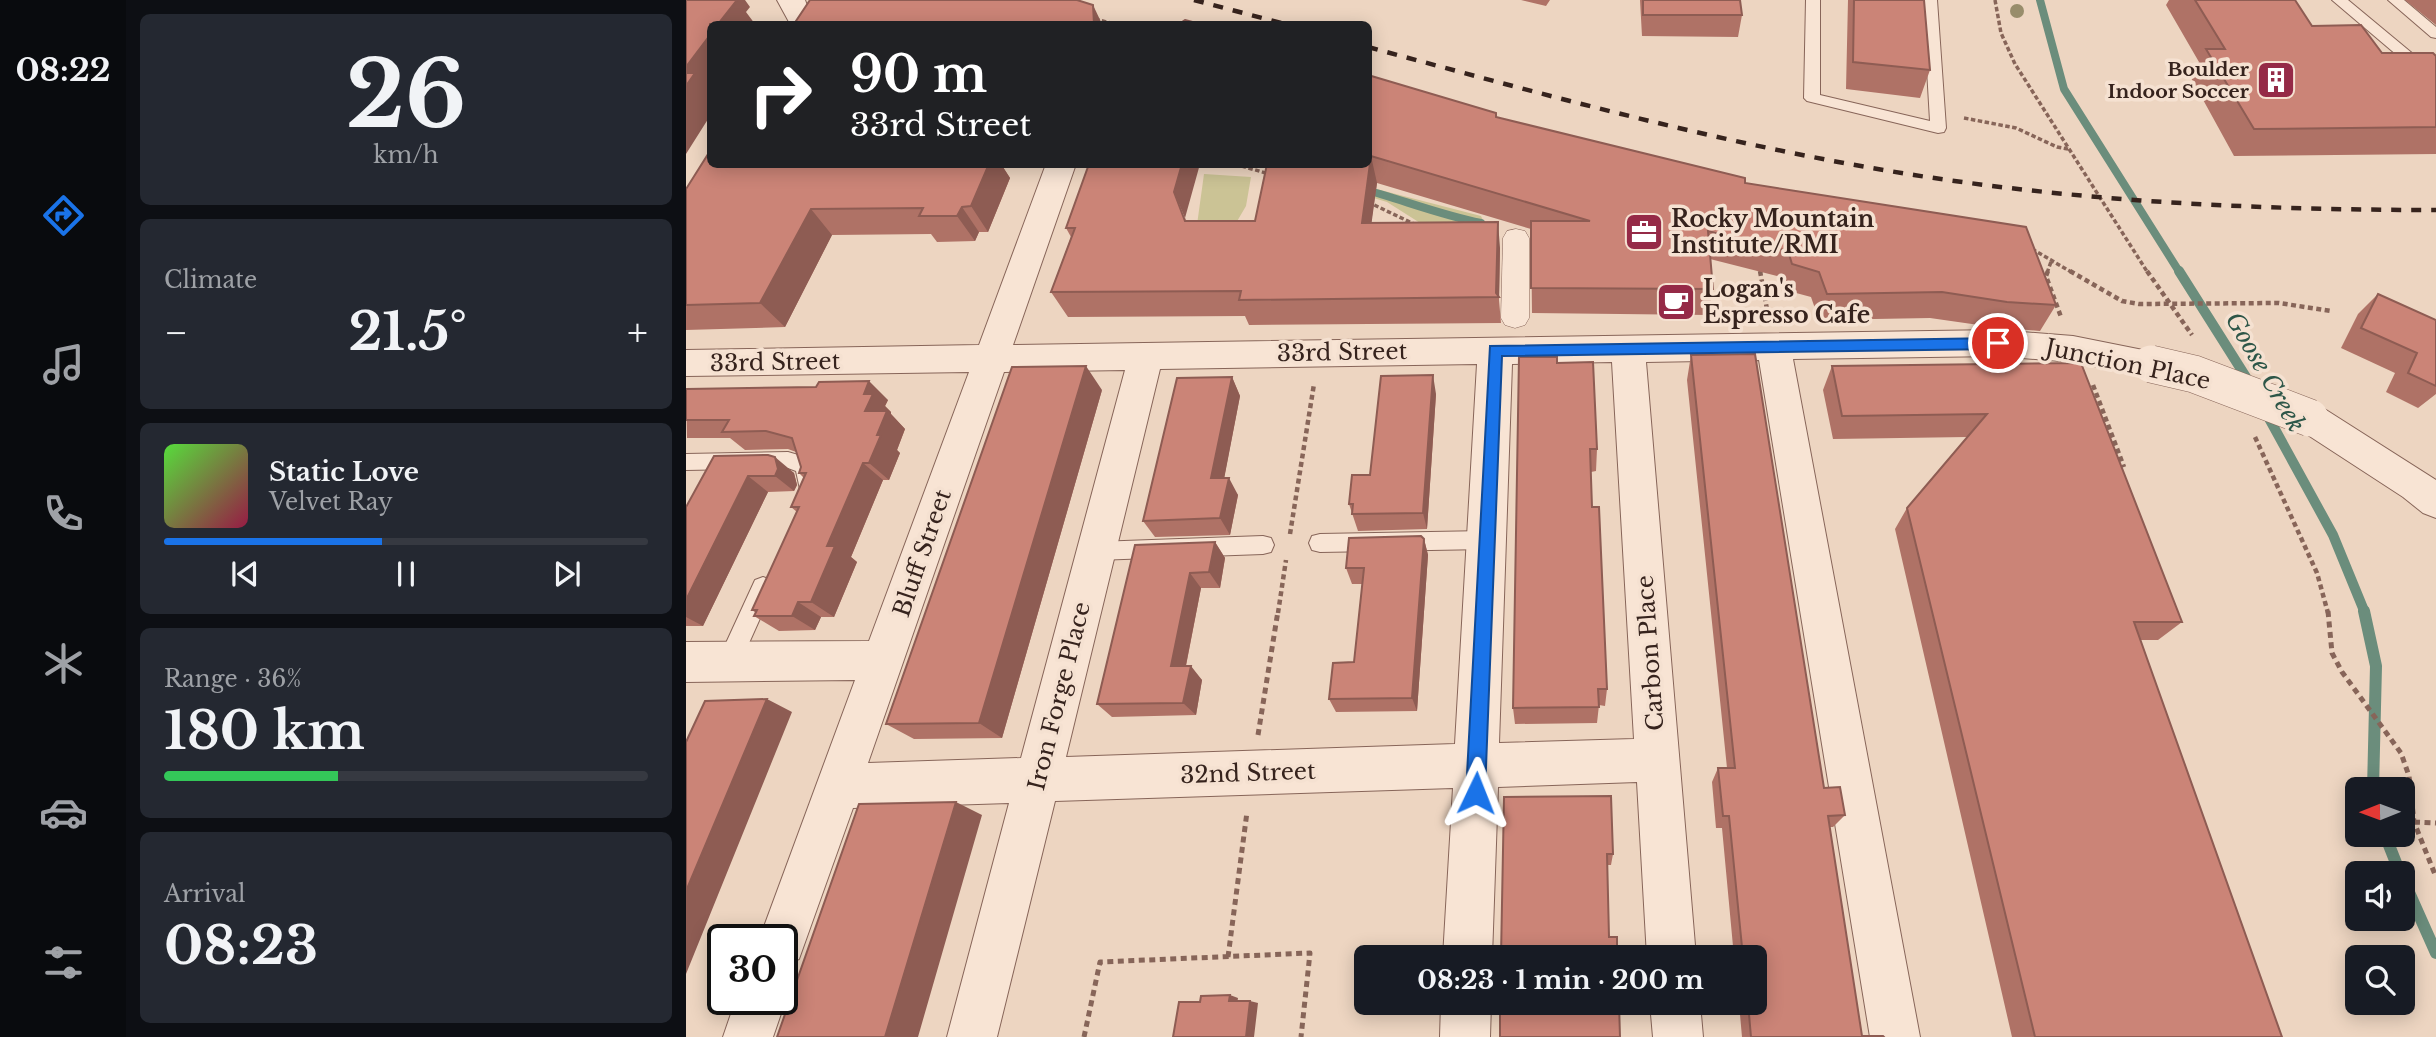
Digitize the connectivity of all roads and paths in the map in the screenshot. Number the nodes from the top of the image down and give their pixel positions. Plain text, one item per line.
1 (1813, 0) edge
2 (1930, 0) edge
3 (2339, 0) edge
4 (2395, 0) edge
5 (1090, 18) edge
6 (1102, 21) edge
7 (2436, 34) edge
8 (2436, 80) edge
9 (1937, 116) junction
10 (2068, 149) dead end
11 (1060, 168) edge
12 (1248, 168) edge
13 (1280, 178) edge
14 (1359, 200) edge
15 (1415, 225) edge
16 (1516, 238) dead end
17 (2020, 246) edge
18 (2052, 259) junction
19 (1760, 268) edge
20 (2331, 311) dead end
21 (1771, 331) junction
22 (1505, 334) junction
23 (2069, 337) junction
24 (1998, 343) joint
25 (1628, 349) junction
26 (1318, 353) junction
27 (1146, 355) junction
28 (989, 359) junction
29 (686, 363) edge
30 (686, 462) edge
31 (2124, 467) edge
32 (2436, 502) edge
33 (798, 510) edge
34 (1290, 535) dead end
35 (1486, 540) junction
36 (1320, 543) dead end
37 (1263, 545) dead end
38 (1288, 548) dead end
39 (1096, 551) junction
40 (769, 573) edge
41 (885, 660) junction
42 (686, 662) edge
43 (729, 662) junction
44 (2356, 692) dead end
45 (1657, 760) junction
46 (1477, 765) junction
47 (1252, 773) junction
48 (2409, 777) edge
49 (1037, 780) junction
50 (839, 786) junction
51 (2415, 822) edge
52 (2436, 822) edge
53 (2415, 824) edge
54 (2436, 877) edge
55 (789, 924) edge
56 (1469, 945) edge
57 (1671, 945) edge
58 (1228, 957) junction
59 (756, 1015) edge
60 (1466, 1015) edge
61 (1676, 1015) edge
62 (748, 1037) edge
63 (972, 1037) edge
64 (1084, 1037) edge
65 (1301, 1037) edge
66 (1465, 1037) edge
67 (1678, 1037) edge
68 (1895, 1037) edge

1 - 9 lane
2 - 9 lane
3 - 8 lane
4 - 7 lane
5 - 6 path
9 - 10 path
11 - 28 street, Bluff Street
12 - 13 path
14 - 15 path
16 - 22 street
17 - 18 path
18 - 20 path
18 - 23 path
19 - 21 path
21 - 24 street, 33rd Street
21 - 25 street, 33rd Street
21 - 68 street
22 - 25 street, 33rd Street
22 - 26 street, 33rd Street
22 - 35 street
23 - 24 street, Junction Place
23 - 31 path
23 - 32 street, Junction Place, bridge
25 - 45 street, Carbon Place
26 - 27 street, 33rd Street
26 - 34 path
27 - 28 street, 33rd Street
27 - 39 street, Iron Forge Place
28 - 29 street, 33rd Street
28 - 41 street, Bluff Street
30 - 33 lane
35 - 36 lane
35 - 46 street
37 - 39 lane
38 - 47 path
39 - 49 street, Iron Forge Place
40 - 43 lane
41 - 43 street
41 - 50 street, Bluff Street
42 - 43 street
44 - 48 path
45 - 46 street, 32nd Street
45 - 57 street, Carbon Place
46 - 47 street, 32nd Street
46 - 56 street
47 - 49 street, 32nd Street
47 - 58 path
49 - 50 street, 32nd Street
49 - 63 street, Iron Forge Place
50 - 55 street, Bluff Street
51 - 52 path
53 - 54 path
58 - 64 path
58 - 65 path
59 - 62 street
60 - 66 street
61 - 67 street

